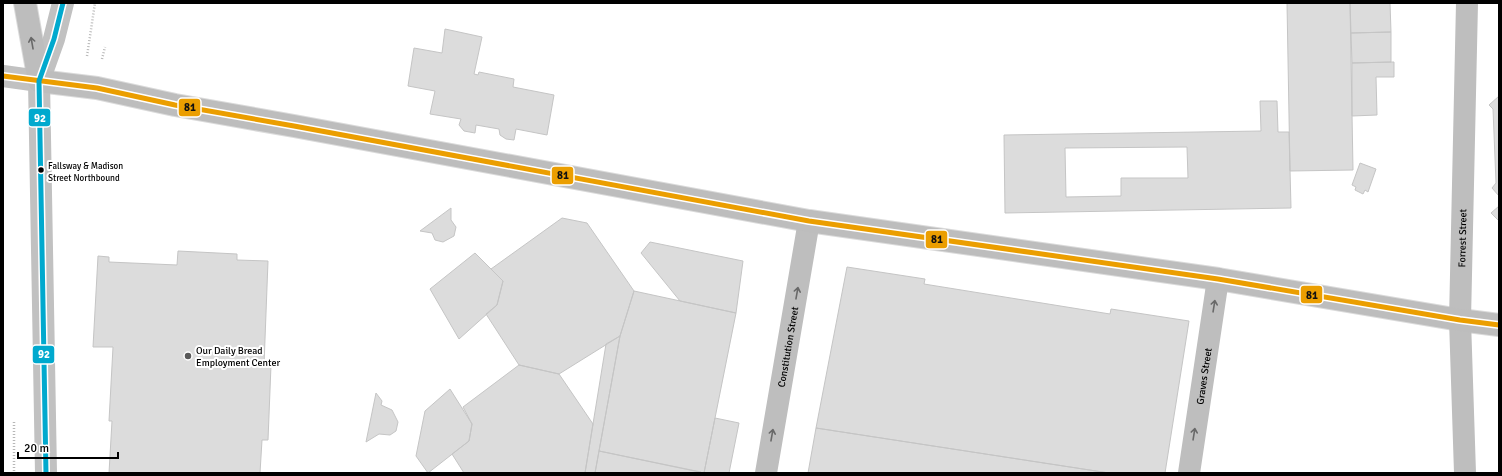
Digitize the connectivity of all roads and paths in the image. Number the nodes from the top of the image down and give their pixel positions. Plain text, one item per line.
1 (25, 3) edge
2 (63, 3) edge
3 (95, 3) edge
4 (1467, 3) edge
5 (105, 47) dead end
6 (87, 56) dead end
7 (101, 62) dead end
8 (3, 76) edge
9 (39, 81) junction
10 (809, 221) junction
11 (1218, 279) junction
12 (1460, 320) junction
13 (1499, 325) edge
14 (46, 473) edge
15 (766, 473) edge
16 (1188, 473) edge
17 (1465, 473) edge

9 -> 1 main road
2 - 9 main road
3 - 6 path
4 - 12 street, Forrest Street
5 - 7 path
8 - 9 main road
9 - 10 main road
9 - 14 main road
10 - 11 main road
15 -> 10 street, Constitution Street
11 - 12 main road
16 -> 11 street, Graves Street
12 - 13 main road
12 - 17 street, Forrest Street

